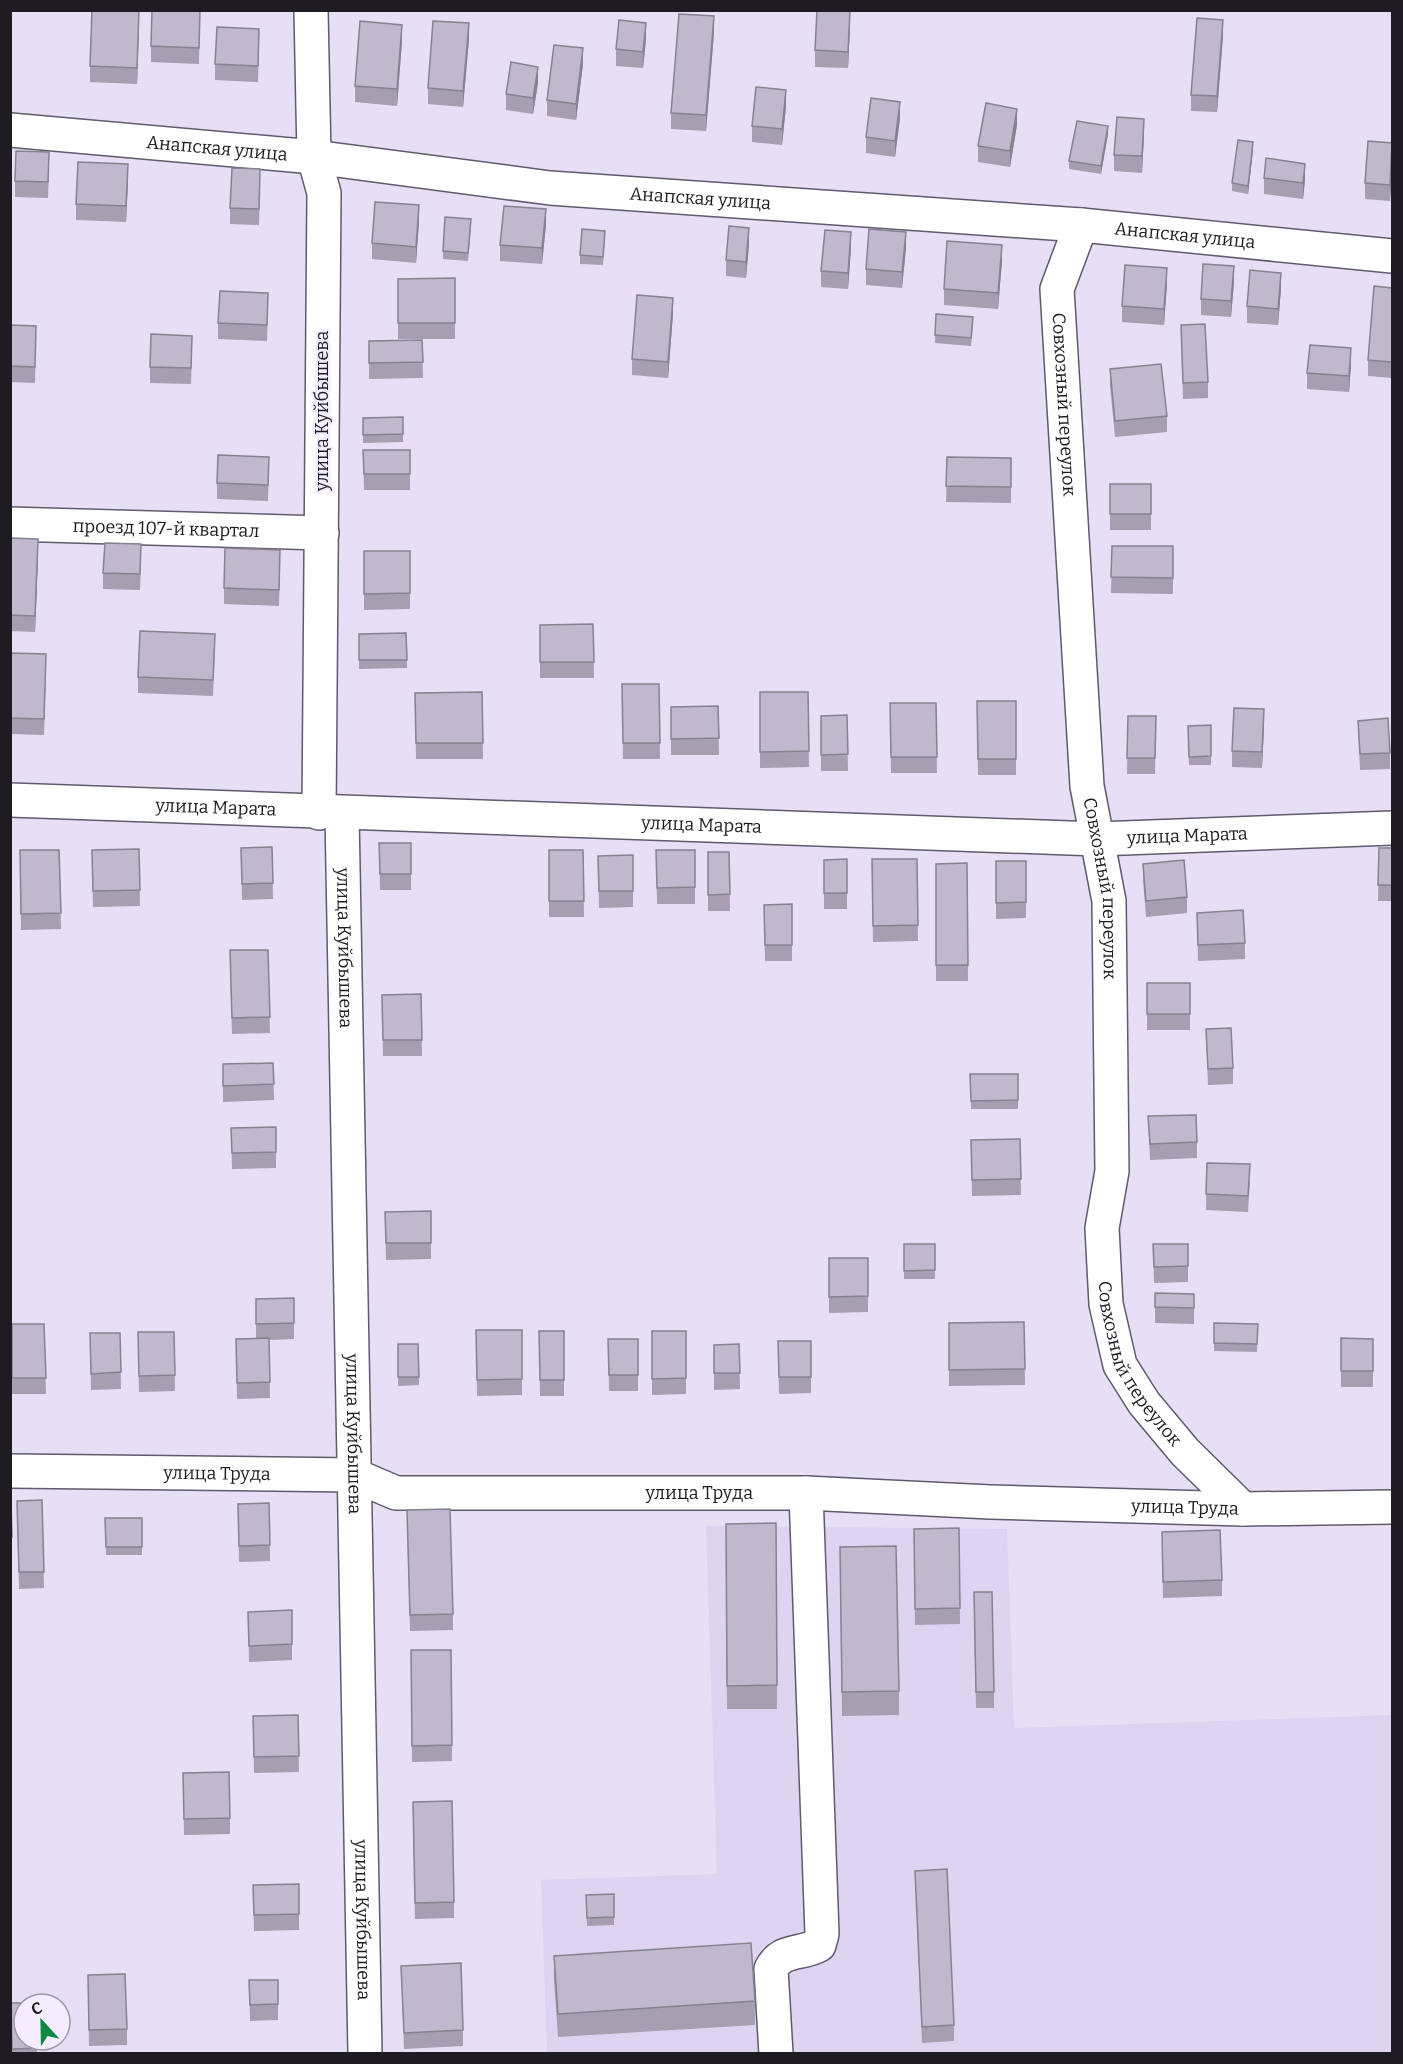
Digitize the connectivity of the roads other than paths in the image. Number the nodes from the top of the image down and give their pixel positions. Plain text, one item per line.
1 (311, 10) edge
2 (10, 130) edge
3 (314, 157) junction
4 (1081, 225) junction
5 (1392, 256) edge
6 (10, 524) edge
7 (322, 533) junction
8 (10, 800) edge
9 (331, 814) junction
10 (1392, 828) edge
11 (1097, 839) junction
12 (10, 1471) edge
13 (354, 1475) junction
14 (806, 1493) junction
15 (1392, 1507) edge
16 (1243, 1509) junction
17 (365, 2054) edge
18 (776, 2054) edge

1 - 3 street, улица Куйбышева
2 - 3 street, Анапская улица
3 - 4 street, Анапская улица
3 - 7 street, улица Куйбышева
4 - 5 street, Анапская улица
4 - 11 street, Совхозный переулок
6 - 7 street, проезд 107-й квартал
7 - 9 street, улица Куйбышева
8 - 9 street, улица Марата
9 - 11 street, улица Марата
9 - 13 street, улица Куйбышева
10 - 11 street, улица Марата
11 - 16 street, Совхозный переулок
12 - 13 street, улица Труда
13 - 14 street, улица Труда
13 - 17 street, улица Куйбышева
14 - 16 street, улица Труда
14 - 18 street
15 - 16 street, улица Труда

